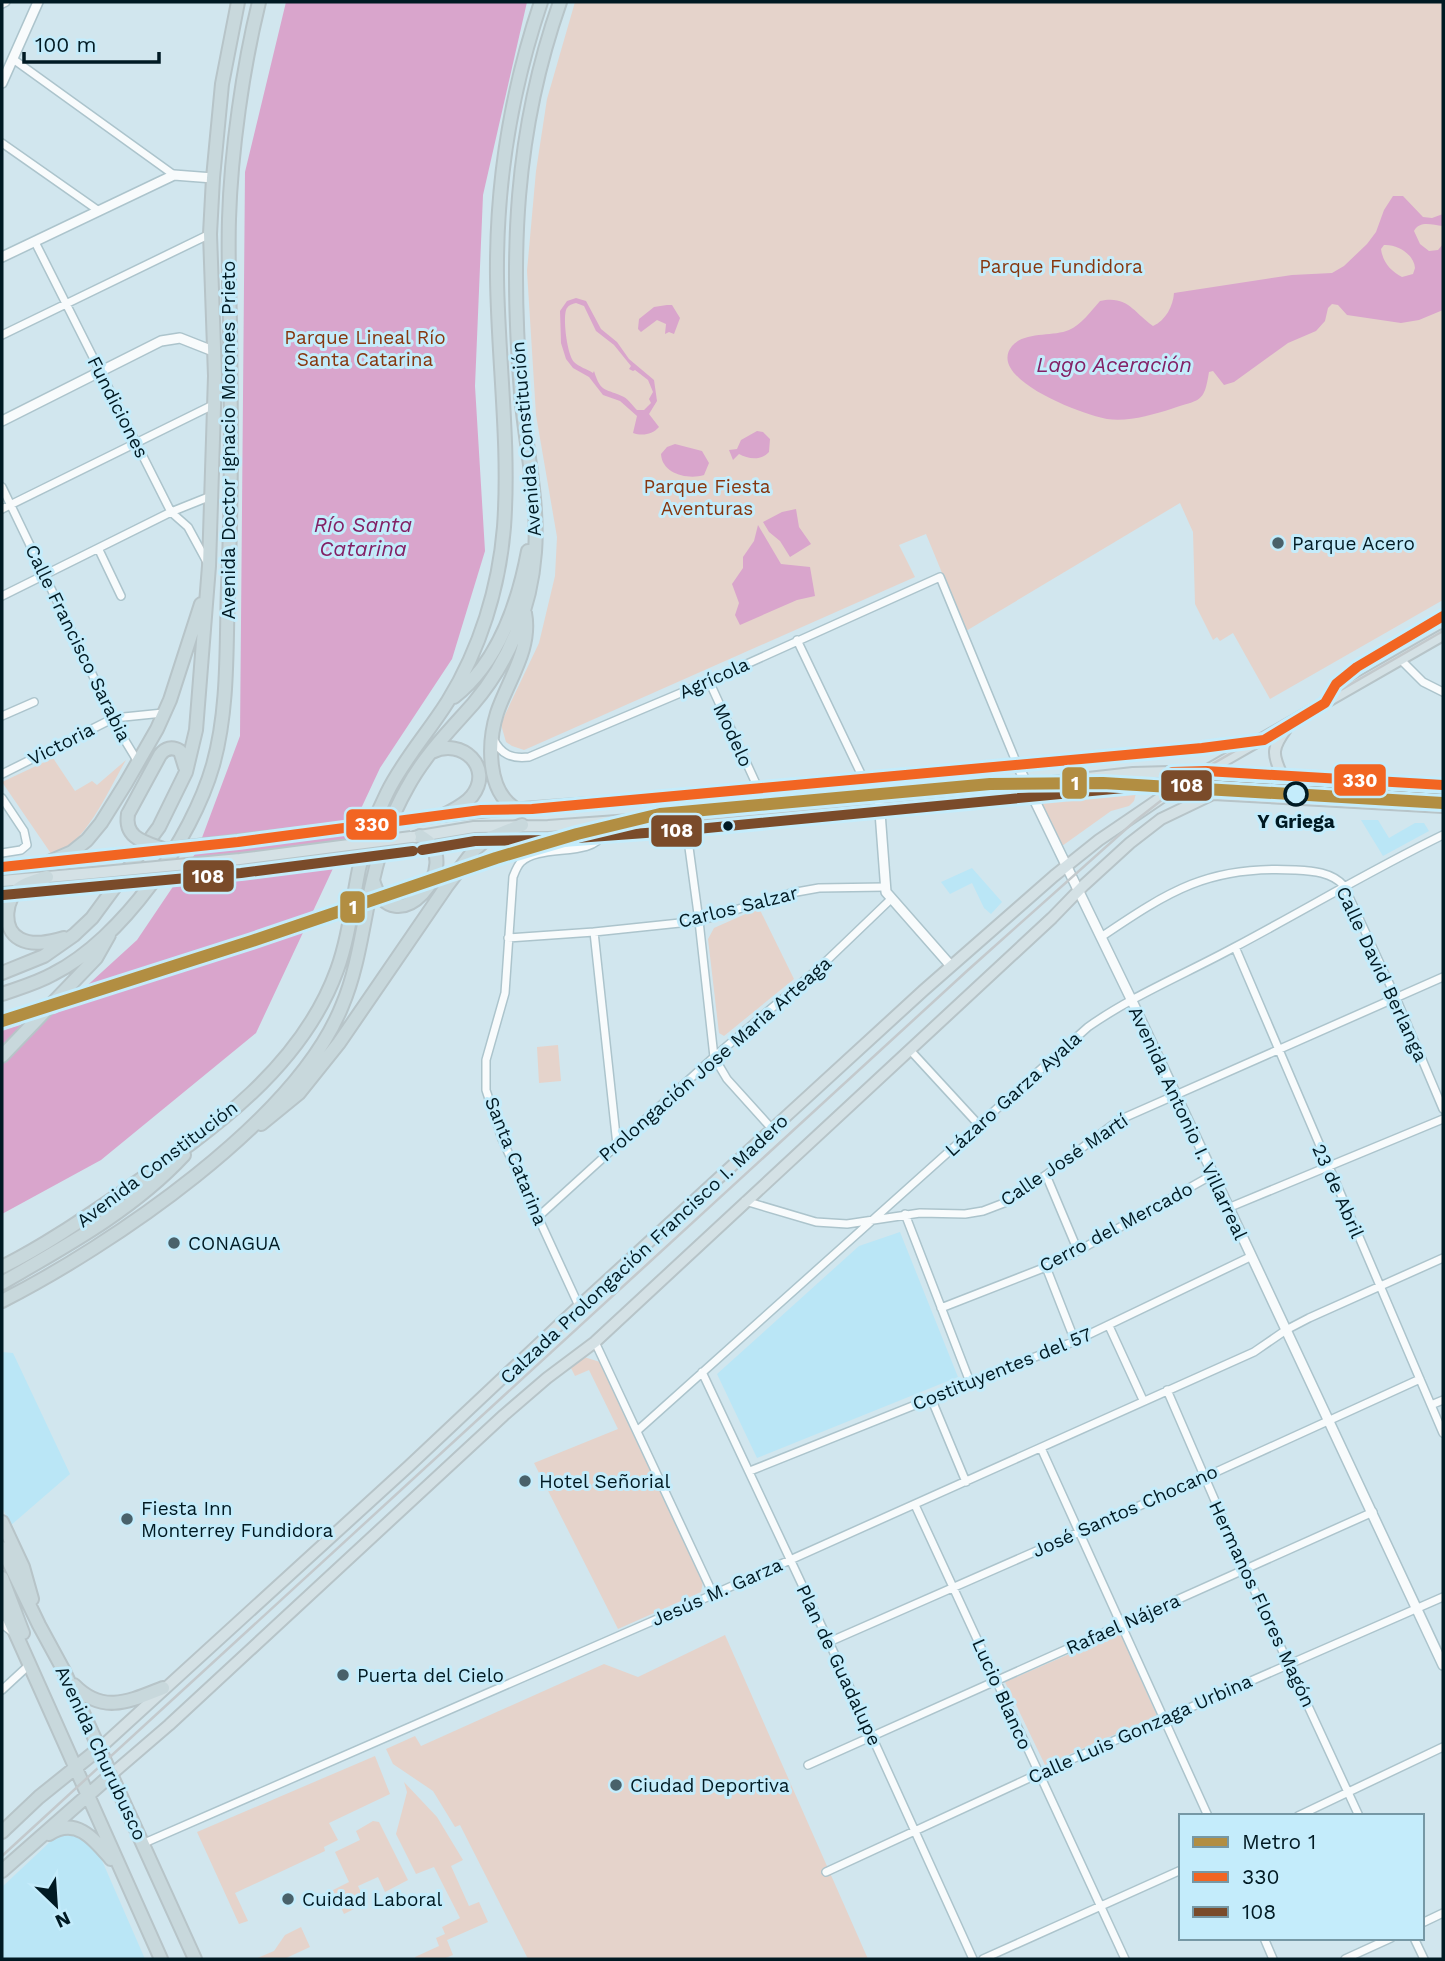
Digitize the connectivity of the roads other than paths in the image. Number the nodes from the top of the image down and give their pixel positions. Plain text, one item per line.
1 (38, 2) edge
2 (238, 2) edge
3 (259, 2) edge
4 (541, 2) edge
5 (560, 2) edge
6 (13, 59) junction
7 (2, 81) edge
8 (2, 143) edge
9 (174, 175) junction
10 (213, 178) junction
11 (231, 196) junction
12 (99, 211) junction
13 (210, 234) junction
14 (35, 242) junction
15 (2, 257) edge
16 (211, 265) junction
17 (66, 303) junction
18 (2, 335) edge
19 (213, 351) junction
20 (100, 371) junction
21 (214, 405) junction
22 (2, 421) edge
23 (138, 444) junction
24 (2, 486) edge
25 (211, 496) junction
26 (534, 498) junction
27 (11, 505) junction
28 (2, 509) edge
29 (171, 512) junction
30 (99, 550) junction
31 (209, 566) junction
32 (45, 575) junction
33 (940, 577) joint
34 (206, 587) junction
35 (2, 596) edge
36 (121, 596) dead end
37 (525, 610) junction
38 (1443, 616) edge
39 (1443, 635) edge
40 (797, 640) junction
41 (1401, 660) junction
42 (709, 681) junction
43 (1443, 692) edge
44 (34, 702) dead end
45 (447, 702) junction
46 (1325, 703) junction
47 (163, 713) junction
48 (2, 716) edge
49 (114, 718) junction
50 (1290, 724) junction
51 (493, 738) junction
52 (1264, 740) junction
53 (429, 754) junction
54 (138, 762) junction
55 (1017, 764) junction
56 (1206, 771) junction
57 (186, 772) junction
58 (2, 774) edge
59 (1282, 775) junction
60 (863, 778) junction
61 (1027, 785) junction
62 (1443, 785) edge
63 (758, 788) junction
64 (682, 796) junction
65 (2, 799) edge
66 (879, 799) junction
67 (1443, 807) edge
68 (516, 808) junction
69 (444, 815) junction
70 (686, 816) junction
71 (599, 823) junction
72 (522, 825) junction
73 (1443, 835) edge
74 (416, 837) junction
75 (163, 849) junction
76 (2, 853) edge
77 (51, 861) junction
78 (2, 867) edge
79 (1065, 867) junction
80 (47, 877) junction
81 (373, 880) junction
82 (2, 881) edge
83 (1344, 886) junction
84 (885, 887) junction
85 (1077, 892) junction
86 (891, 899) junction
87 (699, 920) junction
88 (113, 929) junction
89 (594, 932) junction
90 (74, 935) junction
91 (1101, 937) junction
92 (508, 938) junction
93 (1235, 947) junction
94 (951, 967) junction
95 (2, 973) edge
96 (1443, 977) edge
97 (2, 994) edge
98 (1396, 998) junction
99 (1132, 1001) junction
100 (1277, 1049) junction
101 (911, 1050) junction
102 (2, 1056) edge
103 (714, 1058) junction
104 (1175, 1094) junction
105 (1443, 1109) edge
106 (1443, 1119) edge
107 (979, 1125) junction
108 (773, 1130) junction
109 (205, 1132) junction
110 (242, 1134) junction
111 (617, 1145) junction
112 (1328, 1167) junction
113 (1046, 1175) junction
114 (1212, 1175) junction
115 (745, 1201) junction
116 (1228, 1208) junction
117 (905, 1214) junction
118 (538, 1217) junction
119 (872, 1219) junction
120 (1078, 1251) junction
121 (1250, 1256) junction
122 (1443, 1258) edge
123 (1046, 1266) junction
124 (2, 1267) edge
125 (2, 1283) edge
126 (1380, 1286) junction
127 (2, 1301) edge
128 (579, 1306) junction
129 (941, 1308) junction
130 (1109, 1326) junction
131 (1286, 1329) junction
132 (1075, 1341) junction
133 (595, 1342) junction
134 (702, 1372) junction
135 (1420, 1379) junction
136 (970, 1382) junction
137 (1167, 1390) junction
138 (931, 1398) junction
139 (1443, 1400) edge
140 (1143, 1401) junction
141 (1431, 1405) junction
142 (1330, 1421) junction
143 (637, 1431) junction
144 (1443, 1433) edge
145 (1041, 1448) junction
146 (750, 1471) junction
147 (1205, 1477) junction
148 (966, 1482) junction
149 (915, 1505) junction
150 (1373, 1512) junction
151 (2, 1522) edge
152 (1079, 1532) junction
153 (2, 1548) edge
154 (790, 1560) junction
155 (1245, 1570) junction
156 (2, 1578) edge
157 (953, 1586) junction
158 (713, 1594) junction
159 (1443, 1597) edge
160 (2, 1603) edge
161 (1417, 1608) junction
162 (36, 1620) junction
163 (2, 1624) edge
164 (1120, 1625) junction
165 (16, 1635) junction
166 (829, 1642) junction
167 (27, 1659) junction
168 (1289, 1664) junction
169 (1443, 1665) edge
170 (64, 1671) junction
171 (996, 1681) junction
172 (163, 1688) junction
173 (2, 1690) edge
174 (1164, 1719) junction
175 (873, 1737) junction
176 (1443, 1747) edge
177 (100, 1748) junction
178 (808, 1765) dead end
179 (74, 1768) junction
180 (112, 1774) junction
181 (1038, 1774) junction
182 (1349, 1792) junction
183 (87, 1795) junction
184 (1207, 1814) edge
185 (1302, 1814) edge
186 (1358, 1814) edge
187 (915, 1831) junction
188 (2, 1832) edge
189 (142, 1844) junction
190 (25, 1850) junction
191 (2, 1871) edge
192 (1179, 1871) edge
193 (826, 1872) dead end
194 (122, 1873) junction
195 (1100, 1906) junction
196 (1443, 1913) edge
197 (1424, 1922) edge
198 (1265, 1940) edge
199 (1387, 1940) edge
200 (1415, 1940) edge
201 (161, 1959) edge
202 (195, 1959) edge
203 (973, 1959) edge
204 (983, 1959) edge
205 (1125, 1959) edge
206 (1273, 1959) edge
207 (1345, 1959) edge
208 (1424, 1959) edge

1 - 6 street
2 - 10 highway, Avenida Doctor Ignacio Morones Prieto
3 - 11 highway, Avenida Doctor Ignacio Morones Prieto
4 - 45 highway, Avenida Constitución
5 - 26 highway, Avenida Constitución
6 - 7 street
6 - 9 street
8 - 12 street
9 - 10 street
9 - 12 street
10 - 13 highway, Avenida Doctor Ignacio Morones Prieto
11 - 16 highway
11 - 88 highway, Avenida Doctor Ignacio Morones Prieto
12 - 14 street
13 - 16 highway, Avenida Doctor Ignacio Morones Prieto
13 - 17 street
14 - 15 street
14 - 17 street, Fundiciones
16 - 19 highway, Avenida Doctor Ignacio Morones Prieto
17 - 18 street
17 - 20 street, Fundiciones
19 - 20 street
19 - 21 highway, Avenida Doctor Ignacio Morones Prieto
20 - 22 street
20 - 23 street, Fundiciones
21 - 23 street
21 - 25 highway, Avenida Doctor Ignacio Morones Prieto
23 - 27 street
23 - 29 street, Fundiciones
24 - 27 street, Calle Francisco Sarabia
25 - 29 street
25 - 31 highway, Avenida Doctor Ignacio Morones Prieto
26 - 37 highway, Avenida Constitución
26 - 45 highway
27 - 28 street
27 - 32 street, Calle Francisco Sarabia
29 - 30 street
29 - 31 street, Fundiciones
30 - 32 street
30 - 36 street
31 - 34 highway, Avenida Doctor Ignacio Morones Prieto
32 - 35 street
32 - 49 street, Calle Francisco Sarabia
33 - 40 street, Agrícola
33 - 55 street, Avenida Antonio I. Villarreal
34 - 47 highway
34 - 57 highway, Avenida Doctor Ignacio Morones Prieto
37 - 51 highway
37 - 53 highway, Avenida Constitución
38 - 46 street
39 - 41 main road, Calzada Prolongación Francisco I. Madero
40 - 42 street, Agrícola
40 - 60 street
41 - 43 street
41 - 46 main road, Calzada Prolongación Francisco I. Madero
42 - 51 street, Agrícola
42 - 63 street, Modelo
44 - 48 street
45 - 109 highway, Avenida Constitución
46 - 50 main road, Calzada Prolongación Francisco I. Madero
47 - 49 street, Victoria
47 - 54 highway
49 - 54 street, Calle Francisco Sarabia
49 - 58 street, Victoria
50 - 52 main road, Calzada Prolongación Francisco I. Madero
50 - 59 main road
51 - 68 highway
52 - 55 main road
52 - 56 main road, Calzada Prolongación Francisco I. Madero
53 - 69 highway
53 - 81 highway, Avenida Constitución
54 - 77 highway
55 - 60 main road
55 - 61 street, Avenida Antonio I. Villarreal
56 - 59 main road
56 - 61 main road
56 - 79 main road, Calzada Prolongación Francisco I. Madero
57 - 75 highway, bridge
57 - 90 highway, Avenida Doctor Ignacio Morones Prieto
59 - 62 main road
60 - 63 main road
61 - 66 main road
61 - 79 street, Avenida Antonio I. Villarreal
63 - 64 main road
64 - 68 main road
64 - 70 street
65 - 76 street
66 - 70 main road
66 - 84 street
67 - 85 main road, Calzada Prolongación Francisco I. Madero
68 - 69 main road
69 - 75 main road, bridge
70 - 71 main road
70 - 87 street
71 - 72 main road
71 - 92 street, Santa Catarina
72 - 74 main road
72 - 110 highway
73 - 83 street, Lázaro Garza Ayala
74 - 80 main road, bridge
74 - 81 highway
75 - 77 main road, bridge
77 - 78 main road
79 - 85 street, Avenida Antonio I. Villarreal
79 - 94 main road, Calzada Prolongación Francisco I. Madero
80 - 82 main road
80 - 90 highway
81 - 110 highway, Avenida Constitución
83 - 91 street, Calle David Berlanga
83 - 93 street, Lázaro Garza Ayala
83 - 98 street, Calle David Berlanga
84 - 86 street
84 - 87 street, Carlos Salzar
85 - 91 street, Avenida Antonio I. Villarreal
85 - 101 main road, Calzada Prolongación Francisco I. Madero
86 - 94 street
86 - 103 street, Prolongación Jose Maria Arteaga
87 - 89 street, Carlos Salzar
87 - 103 street
88 - 97 highway, Avenida Doctor Ignacio Morones Prieto
88 - 102 highway
89 - 92 street, Carlos Salzar
89 - 111 street
90 - 95 highway, Avenida Doctor Ignacio Morones Prieto
91 - 99 street, Avenida Antonio I. Villarreal
92 - 118 street, Santa Catarina
93 - 99 street, Lázaro Garza Ayala
93 - 100 street, 23 de Abril
94 - 108 main road, Calzada Prolongación Francisco I. Madero
96 - 98 street, Calle José Martí
98 - 100 street, Calle José Martí
98 - 105 street, Calle David Berlanga
99 - 104 street, Avenida Antonio I. Villarreal
99 - 107 street, Lázaro Garza Ayala
100 - 104 street, Calle José Martí
100 - 112 street, 23 de Abril
101 - 107 street
101 - 115 main road, Calzada Prolongación Francisco I. Madero
103 - 108 street
103 - 111 street, Prolongación Jose Maria Arteaga
104 - 113 street, Calle José Martí
104 - 114 street, Avenida Antonio I. Villarreal
106 - 112 street
107 - 119 street, Lázaro Garza Ayala
108 - 128 main road, Calzada Prolongación Francisco I. Madero
109 - 124 highway, Avenida Constitución
109 - 125 highway
110 - 127 highway, Avenida Constitución
111 - 118 street, Prolongación Jose Maria Arteaga
112 - 116 street
112 - 126 street, 23 de Abril
113 - 117 street, Calle José Martí
113 - 120 street
114 - 116 street, Avenida Antonio I. Villarreal
114 - 120 street, Cerro del Mercado
115 - 119 street, Calle José Martí
115 - 133 main road, Calzada Prolongación Francisco I. Madero
116 - 121 street, Avenida Antonio I. Villarreal
117 - 119 street, Calle José Martí
117 - 129 street
118 - 128 street, Santa Catarina
119 - 134 street, Lázaro Garza Ayala
120 - 123 street, Cerro del Mercado
121 - 130 street, Costituyentes del 57
121 - 131 street, Avenida Antonio I. Villarreal
122 - 126 street, Jesús M. Garza
123 - 129 street, Cerro del Mercado
123 - 132 street
126 - 131 street, Jesús M. Garza
126 - 135 street, 23 de Abril
128 - 172 main road, Calzada Prolongación Francisco I. Madero
129 - 136 street
130 - 132 street, Costituyentes del 57
130 - 140 street
131 - 137 street, Jesús M. Garza
131 - 142 street, Avenida Antonio I. Villarreal
132 - 136 street, Costituyentes del 57
133 - 143 street
133 - 180 main road, Calzada Prolongación Francisco I. Madero
134 - 143 street, Lázaro Garza Ayala
134 - 146 street, Plan de Guadalupe
135 - 141 street, 23 de Abril
135 - 142 street, José Santos Chocano
136 - 138 street, Costituyentes del 57
137 - 140 street, Jesús M. Garza
137 - 147 street, Hermanos Flores Magón
138 - 146 street, Costituyentes del 57
138 - 148 street
139 - 141 street
140 - 145 street, Jesús M. Garza
141 - 144 street, 23 de Abril
142 - 147 street, José Santos Chocano
142 - 150 street, Avenida Antonio I. Villarreal
143 - 158 street
145 - 148 street, Jesús M. Garza
145 - 152 street
146 - 154 street, Plan de Guadalupe
147 - 152 street, José Santos Chocano
147 - 155 street, Hermanos Flores Magón
148 - 149 street, Jesús M. Garza
149 - 154 street, Jesús M. Garza
149 - 157 street, Lucio Blanco
150 - 155 street, Rafael Nájera
150 - 161 street, Avenida Antonio I. Villarreal
151 - 162 highway
152 - 157 street, José Santos Chocano
152 - 164 street
153 - 162 highway, Avenida Churubusco
154 - 158 street, Jesús M. Garza
154 - 166 street, Plan de Guadalupe
155 - 164 street, Rafael Nájera
155 - 168 street, Hermanos Flores Magón
156 - 167 highway
157 - 166 street, José Santos Chocano
157 - 171 street, Lucio Blanco
158 - 189 street, Jesús M. Garza
159 - 161 street, Calle Luis Gonzaga Urbina
160 - 165 highway, Avenida Churubusco
161 - 168 street, Calle Luis Gonzaga Urbina
161 - 169 street, Avenida Antonio I. Villarreal
162 - 170 highway, Avenida Churubusco
163 - 165 street
164 - 171 street, Rafael Nájera
164 - 174 street
165 - 167 highway, Avenida Churubusco
166 - 175 street, Plan de Guadalupe
167 - 173 street
167 - 179 highway, Avenida Churubusco
168 - 174 street, Calle Luis Gonzaga Urbina
168 - 182 street, Hermanos Flores Magón
170 - 172 highway
170 - 177 highway, Avenida Churubusco
171 - 175 street, Rafael Nájera
171 - 181 street, Lucio Blanco
172 - 177 main road, Calzada Prolongación Francisco I. Madero
174 - 181 street, Calle Luis Gonzaga Urbina
174 - 184 street
175 - 178 street, Rafael Nájera
175 - 187 street, Plan de Guadalupe
176 - 182 street
177 - 179 highway
177 - 180 highway, Avenida Churubusco
179 - 183 highway, Avenida Churubusco
179 - 188 highway
180 - 183 highway
180 - 189 highway, Avenida Churubusco
181 - 187 street, Calle Luis Gonzaga Urbina
181 - 195 street, Lucio Blanco
182 - 185 street
182 - 186 street, Hermanos Flores Magón
183 - 190 highway
183 - 194 highway, Avenida Churubusco
187 - 193 street, Calle Luis Gonzaga Urbina
187 - 203 street, Plan de Guadalupe
189 - 202 highway, Avenida Churubusco
190 - 191 highway
190 - 194 highway
192 - 195 street
194 - 201 highway, Avenida Churubusco
195 - 204 street
195 - 205 street, Lucio Blanco
196 - 197 street
198 - 206 street
199 - 207 street
200 - 208 street

